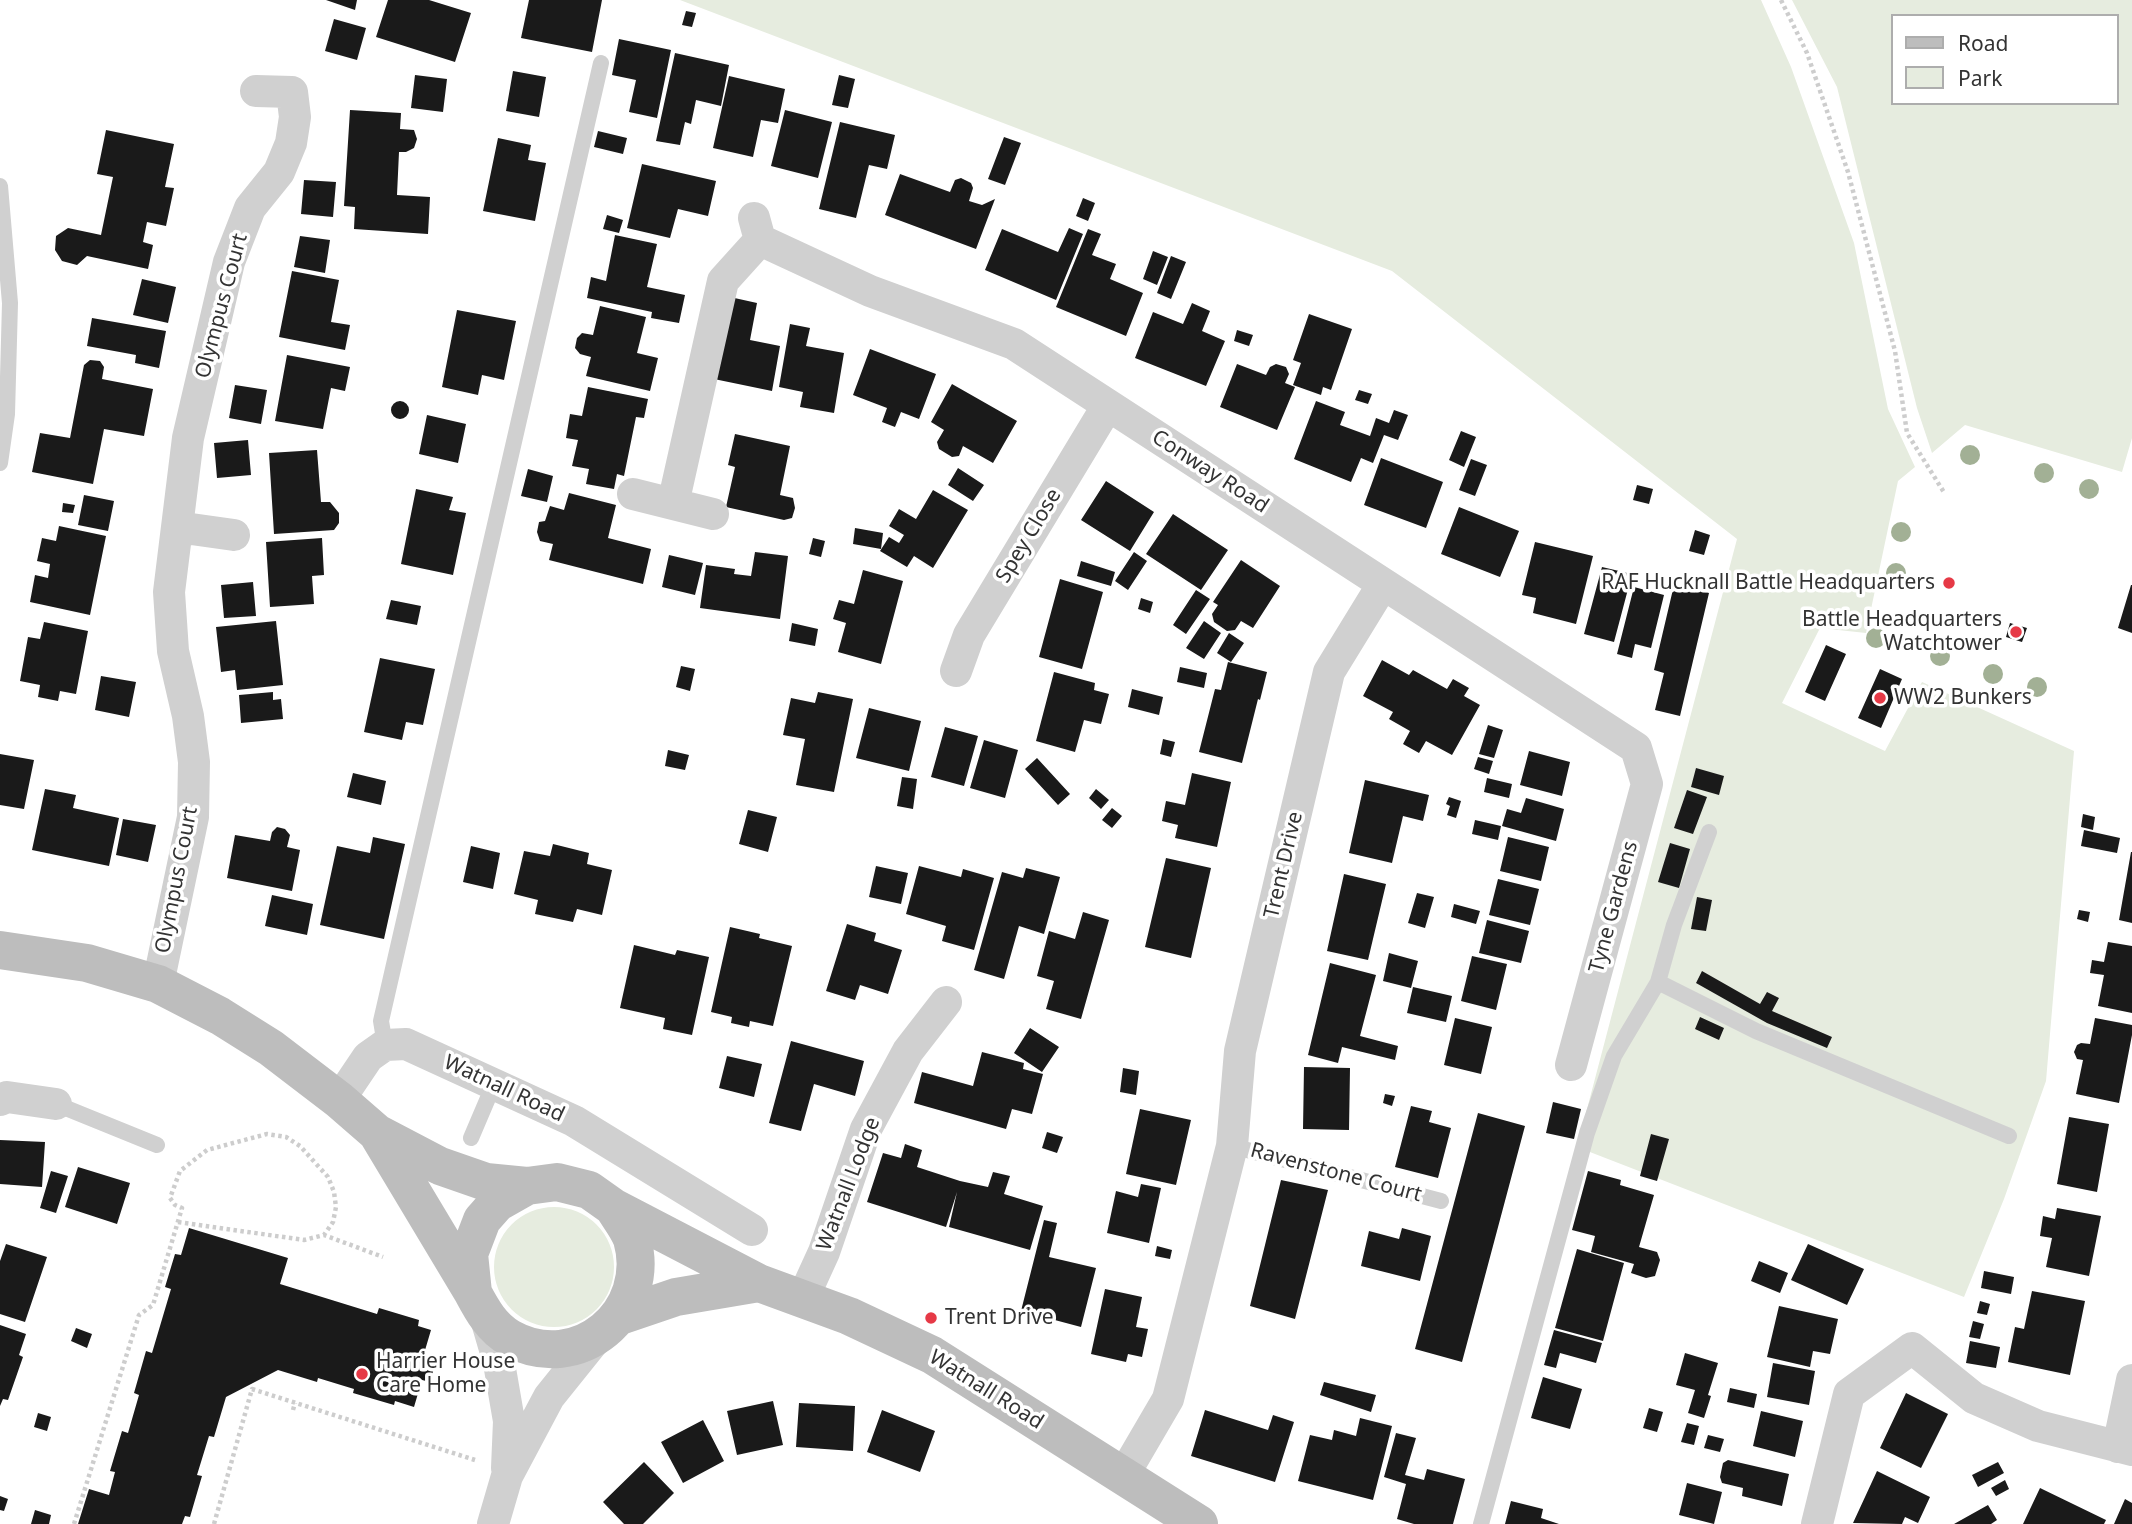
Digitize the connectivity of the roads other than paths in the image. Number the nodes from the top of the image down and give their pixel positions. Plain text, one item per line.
1 (601, 63) dead end
2 (256, 91) dead end
3 (0, 186) edge
4 (1108, 405) junction
5 (0, 463) edge
6 (633, 494) dead end
7 (673, 504) junction
8 (713, 514) dead end
9 (177, 527) junction
10 (234, 535) dead end
11 (1383, 584) junction
12 (956, 671) dead end
13 (1636, 748) joint
14 (1709, 832) dead end
15 (0, 950) edge
16 (1658, 982) junction
17 (158, 984) junction
18 (946, 1002) dead end
19 (385, 1045) junction
20 (1571, 1065) dead end
21 (494, 1084) junction
22 (0, 1100) edge
23 (339, 1100) junction
24 (56, 1104) joint
25 (377, 1133) junction
26 (2009, 1136) dead end
27 (471, 1138) dead end
28 (157, 1145) dead end
29 (1232, 1146) junction
30 (527, 1186) junction
31 (1441, 1200) dead end
32 (613, 1207) junction
33 (752, 1230) dead end
34 (759, 1283) junction
35 (803, 1298) junction
36 (479, 1304) junction
37 (609, 1326) junction
38 (2132, 1380) edge
39 (2125, 1448) edge
40 (496, 1470) junction
41 (1123, 1476) junction
42 (493, 1524) edge
43 (1199, 1524) edge
44 (1481, 1524) edge
45 (1817, 1524) edge

1 - 19 lane
2 - 9 street, Olympus Court
3 - 5 lane
4 - 7 street, Conway Road
4 - 11 street, Conway Road
4 - 12 street, Spey Close
6 - 7 street
7 - 8 street
9 - 10 street
9 - 17 street, Olympus Court
11 - 13 street, Conway Road
11 - 29 street, Trent Drive
13 - 20 street, Tyne Gardens
14 - 16 lane
15 - 17 main road, Watnall Road
16 - 26 lane
16 - 44 lane
17 - 23 main road, Watnall Road
18 - 35 street, Watnall Lodge
19 - 21 street, Watnall Road
19 - 23 street
21 - 27 lane
21 - 33 street, Watnall Road
22 - 24 street
23 - 25 main road, Watnall Road
24 - 28 lane
25 - 30 main road, Watnall Road
25 - 36 main road, Watnall Road
29 - 31 lane, Ravenstone Court
29 - 41 street, Trent Drive
30 - 32 main road, Watnall Road
30 - 36 main road, Watnall Road
32 - 34 main road, Watnall Road
32 - 37 main road, Watnall Road
34 - 35 main road, Watnall Road
34 - 37 main road, Watnall Road
35 - 41 main road, Watnall Road
36 - 37 main road, Watnall Road
36 - 40 street
37 - 40 street
38 - 39 street
39 - 45 street
40 - 42 street
41 - 43 main road, Watnall Road

